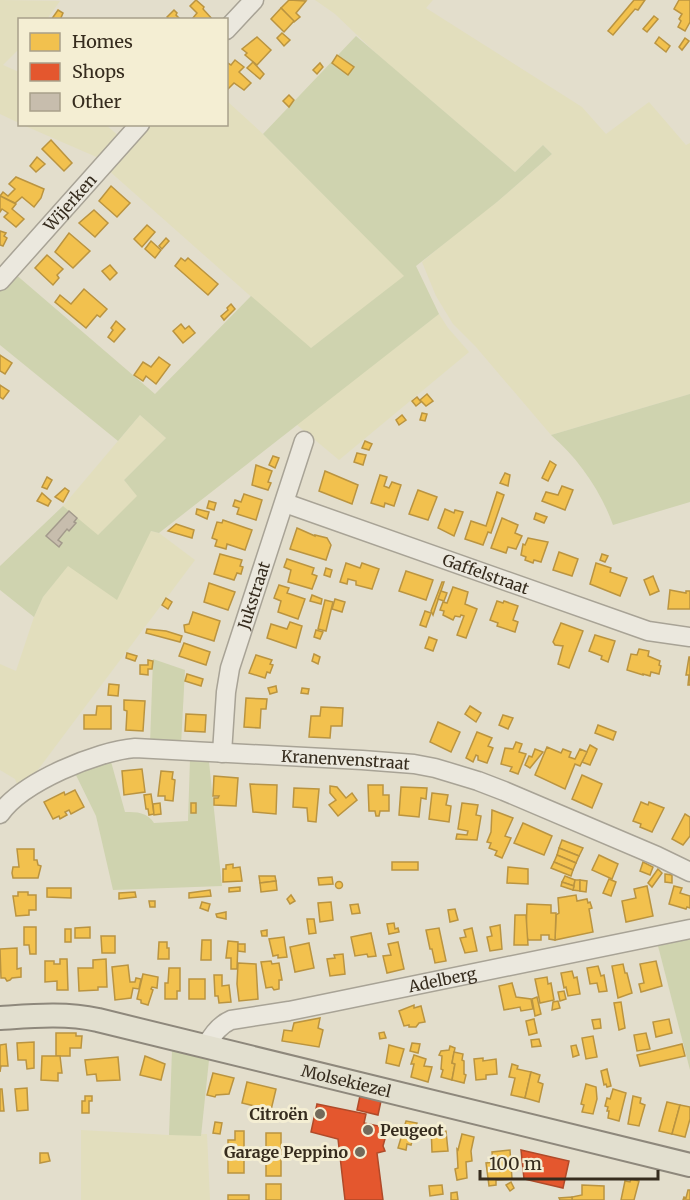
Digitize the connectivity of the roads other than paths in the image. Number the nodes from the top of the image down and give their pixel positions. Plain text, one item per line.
1 (254, 0) edge
2 (228, 28) edge
3 (138, 126) edge
4 (0, 281) edge
5 (304, 441) dead end
6 (285, 503) junction
7 (690, 637) edge
8 (222, 753) junction
9 (0, 814) edge
10 (690, 872) edge
11 (690, 929) edge
12 (0, 1018) edge
13 (206, 1046) junction
14 (690, 1165) edge

1 - 2 street
3 - 4 street, Wijerken
5 - 6 street, Jukstraat
6 - 7 street, Gaffelstraat
6 - 8 street, Jukstraat
8 - 9 street, Kranenvenstraat
8 - 10 street, Kranenvenstraat
11 - 13 street, Adelberg
12 - 13 main road, Molsekiezel
13 - 14 main road, Molsekiezel

